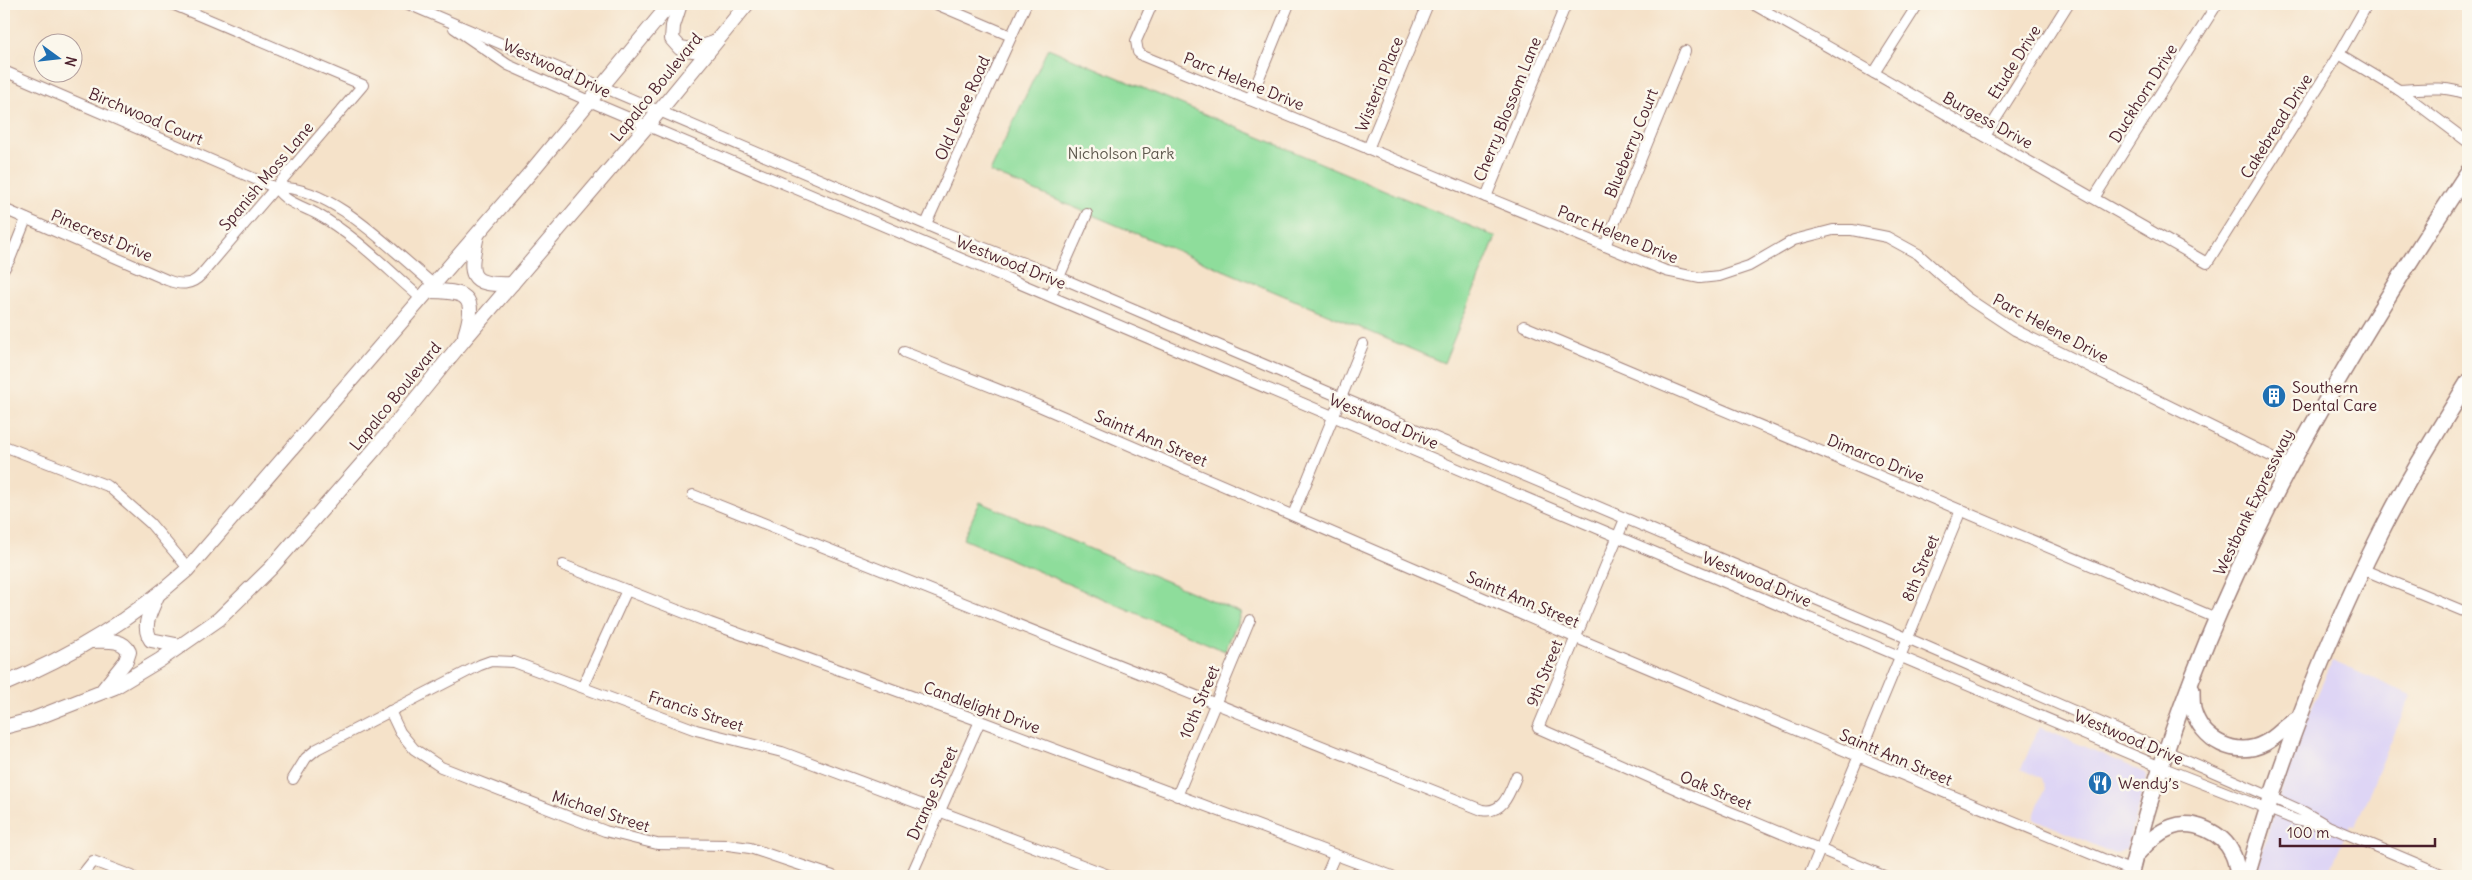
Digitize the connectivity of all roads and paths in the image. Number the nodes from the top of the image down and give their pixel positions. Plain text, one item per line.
1 (172, 4) edge
2 (408, 4) edge
3 (670, 4) edge
4 (680, 4) edge
5 (747, 4) edge
6 (936, 4) edge
7 (1026, 4) edge
8 (1152, 4) edge
9 (1290, 4) edge
10 (1428, 4) edge
11 (1566, 4) edge
12 (1918, 4) edge
13 (2068, 4) edge
14 (2217, 4) edge
15 (2365, 4) edge
16 (1760, 5) edge
17 (440, 17) junction
18 (1011, 36) junction
19 (714, 43) junction
20 (1685, 51) dead end
21 (2339, 54) junction
22 (4, 71) edge
23 (1874, 73) junction
24 (601, 86) junction
25 (2399, 90) junction
26 (2468, 95) edge
27 (1250, 100) junction
28 (589, 101) junction
29 (659, 109) junction
30 (647, 126) junction
31 (1985, 136) junction
32 (2468, 142) edge
33 (1368, 149) junction
34 (2468, 172) edge
35 (276, 188) junction
36 (1486, 197) junction
37 (2094, 198) junction
38 (4, 209) edge
39 (1087, 214) dead end
40 (26, 219) junction
41 (926, 224) junction
42 (477, 234) junction
43 (1605, 246) junction
44 (2207, 263) joint
45 (4, 269) edge
46 (1058, 277) junction
47 (189, 283) joint
48 (512, 284) junction
49 (428, 292) junction
50 (1051, 295) junction
51 (1524, 326) dead end
52 (463, 341) junction
53 (1363, 344) dead end
54 (904, 352) dead end
55 (2468, 382) edge
56 (1342, 398) junction
57 (1334, 416) junction
58 (4, 446) edge
59 (2289, 465) junction
60 (692, 495) dead end
61 (1961, 510) junction
62 (1293, 515) junction
63 (1625, 519) junction
64 (1618, 536) junction
65 (563, 565) dead end
66 (188, 568) junction
67 (2362, 569) junction
68 (627, 590) junction
69 (157, 596) junction
70 (2468, 614) edge
71 (2216, 618) junction
72 (1250, 620) dead end
73 (1574, 637) junction
74 (1907, 638) junction
75 (92, 641) junction
76 (181, 646) junction
77 (1900, 656) junction
78 (2192, 681) junction
79 (4, 684) edge
80 (583, 686) junction
81 (100, 693) junction
82 (1214, 702) junction
83 (390, 712) junction
84 (2299, 718) junction
85 (980, 721) junction
86 (4, 727) edge
87 (1538, 728) joint
88 (2166, 751) junction
89 (1858, 757) junction
90 (2161, 767) junction
91 (1516, 777) dead end
92 (292, 779) dead end
93 (1177, 796) junction
94 (2269, 803) junction
95 (940, 812) junction
96 (1820, 850) junction
97 (1335, 855) junction
98 (2136, 855) junction
99 (2131, 874) edge
100 (81, 876) edge
101 (132, 876) edge
102 (833, 876) edge
103 (911, 876) edge
104 (1111, 876) edge
105 (1326, 876) edge
106 (1392, 876) edge
107 (1809, 876) edge
108 (1884, 876) edge
109 (2238, 876) edge
110 (2248, 876) edge
111 (2446, 876) edge

1 - 35 street, Spanish Moss Lane
2 - 17 street, Westwood Drive
3 - 24 main road
4 - 19 main road
5 - 19 main road, Lapalco Boulevard
6 - 18 street
7 - 18 street, Old Levee Road
8 - 27 street, Parc Helene Drive
9 - 27 street
10 - 33 street, Wisteria Place
11 - 36 street, Cherry Blossom Lane
12 - 23 street
13 - 31 street, Etude Drive
14 - 37 street, Duckhorn Drive
15 - 21 street, Cakebread Drive
16 - 23 street, Burgess Drive
17 - 24 street, Westwood Drive
17 - 28 street, Westwood Drive
18 - 41 street, Old Levee Road
19 - 29 main road, Lapalco Boulevard
20 - 43 street, Blueberry Court
21 - 25 street
21 - 44 street, Cakebread Drive
22 - 35 street, Birchwood Court
23 - 31 street, Burgess Drive
24 - 28 main road
24 - 29 street, Westwood Drive
25 - 26 street
25 - 32 street
27 - 33 street, Parc Helene Drive
28 - 30 street, Westwood Drive
28 - 42 main road
29 - 30 main road, Lapalco Boulevard
29 - 41 street, Westwood Drive
30 - 48 main road, Lapalco Boulevard
30 - 50 street, Westwood Drive
31 - 37 street, Burgess Drive
33 - 36 street, Parc Helene Drive
34 - 59 highway, Westbank Expressway
35 - 47 street, Spanish Moss Lane
35 - 49 street
35 - 49 street
36 - 43 street, Parc Helene Drive
37 - 44 street, Burgess Drive
38 - 40 street, Pinecrest Drive
39 - 46 street
40 - 45 street
40 - 47 street, Pinecrest Drive
41 - 46 street, Westwood Drive
42 - 48 main road
42 - 49 main road
43 - 59 street, Parc Helene Drive
46 - 50 street
46 - 56 street, Westwood Drive
48 - 52 main road, Lapalco Boulevard
49 - 52 main road
49 - 66 main road
50 - 57 street, Westwood Drive
51 - 61 street, Dimarco Drive
52 - 76 main road, Lapalco Boulevard
53 - 56 street
54 - 62 street, Saintt Ann Street
55 - 67 highway
56 - 57 street
56 - 63 street, Westwood Drive
57 - 62 street
57 - 64 street, Westwood Drive
58 - 66 street
59 - 71 highway, Westbank Expressway
60 - 82 street
61 - 71 street, Dimarco Drive
61 - 74 street, 8th Street
62 - 73 street, Saintt Ann Street
63 - 64 street, 9th Street
63 - 74 street, Westwood Drive
64 - 73 street, 9th Street
64 - 77 street, Westwood Drive
65 - 68 street, Candlelight Drive
66 - 69 main road
67 - 70 street
67 - 84 highway
68 - 80 street
68 - 85 street, Candlelight Drive
69 - 75 main road
69 - 76 main road
71 - 78 highway, Westbank Expressway
72 - 82 street, 10th Street
73 - 87 street, 9th Street
73 - 89 street, Saintt Ann Street
74 - 77 street, 8th Street
74 - 88 street, Westwood Drive
75 - 79 main road
75 - 81 main road
76 - 81 main road, Lapalco Boulevard
77 - 89 street, 8th Street
77 - 90 street, Westwood Drive
78 - 84 highway
78 - 88 highway, Westbank Expressway
80 - 83 street, Francis Street
80 - 95 street, Francis Street
81 - 86 main road, Lapalco Boulevard
82 - 91 street
82 - 93 street, 10th Street
83 - 92 street, Francis Street
83 - 102 street, Michael Street
84 - 94 highway
85 - 93 street, Candlelight Drive
85 - 95 street, Drange Street
87 - 96 street, Oak Street
88 - 90 highway, Westbank Expressway
88 - 94 street, Westwood Drive
89 - 96 street, 8th Street
89 - 99 street, Saintt Ann Street
90 - 94 street, Westwood Drive
90 - 98 highway, Westbank Expressway
93 - 97 street, Candlelight Drive
94 - 110 highway
94 - 111 street, Westwood Drive
95 - 103 street, Drange Street
95 - 104 street, Francis Street
96 - 107 street, 8th Street
96 - 108 street, Oak Street
97 - 105 street
97 - 106 street, Candlelight Drive
98 - 99 highway, Westbank Expressway
98 - 109 highway
100 - 101 street

